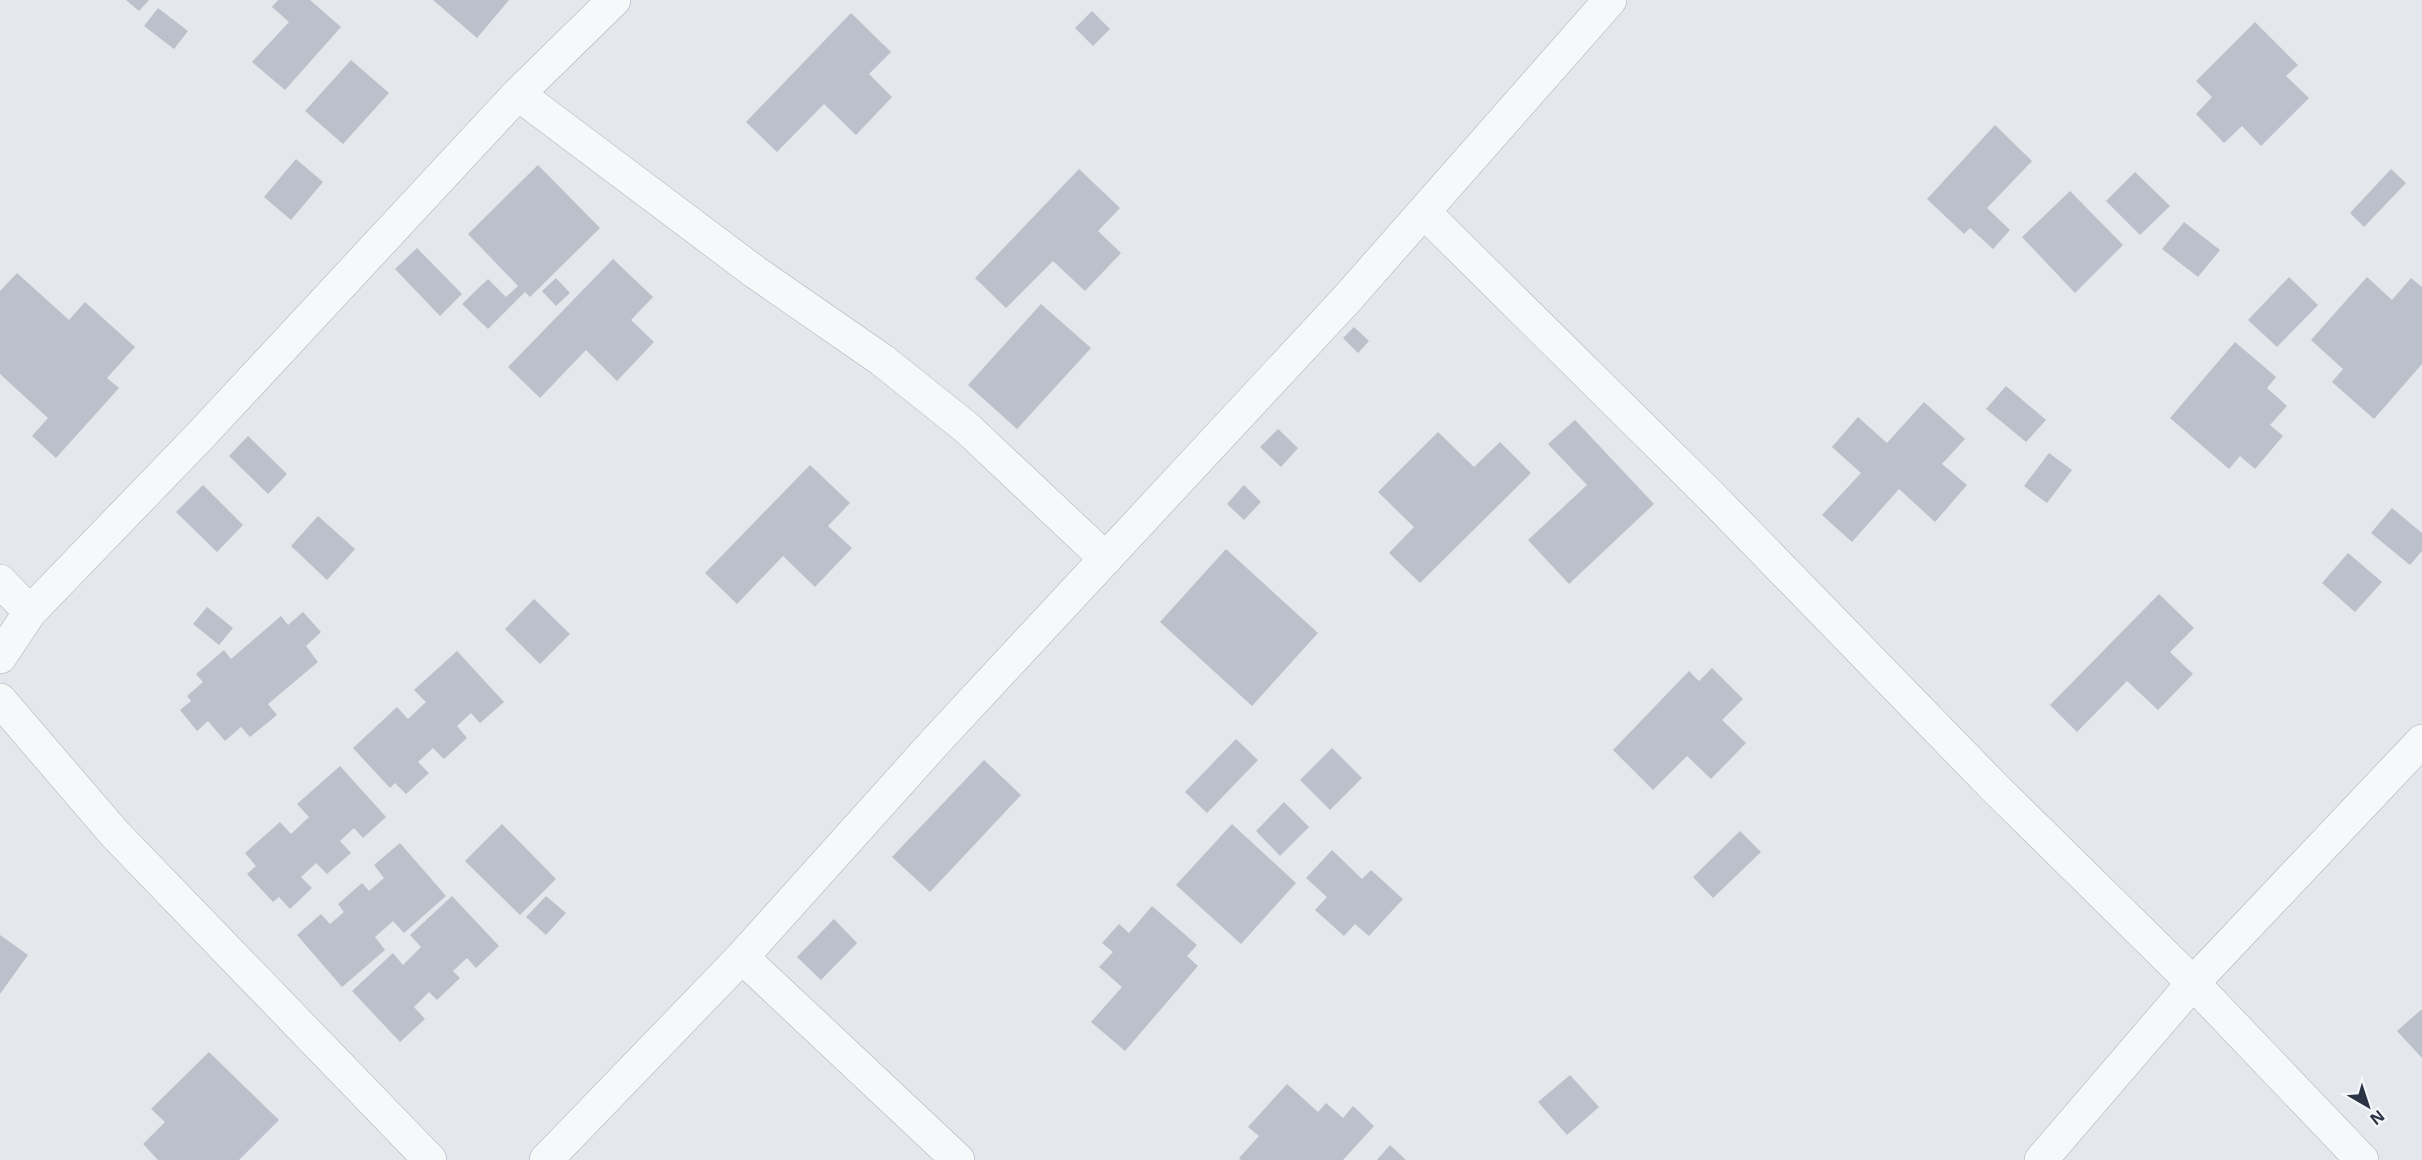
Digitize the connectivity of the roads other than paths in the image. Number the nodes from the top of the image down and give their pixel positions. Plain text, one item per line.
1 (614, 0) edge
2 (1610, 0) edge
3 (518, 94) junction
4 (1424, 212) junction
5 (1106, 559) junction
6 (0, 581) edge
7 (30, 612) junction
8 (0, 657) edge
9 (0, 700) edge
10 (2422, 741) edge
11 (742, 957) junction
12 (2193, 982) junction
13 (430, 1160) edge
14 (546, 1160) edge
15 (958, 1160) edge
16 (2041, 1160) edge
17 (2362, 1160) edge

1 - 3 street
2 - 4 street
3 - 5 street
3 - 7 street
4 - 5 street
4 - 12 street
5 - 11 street
6 - 7 street
7 - 8 street
9 - 13 street
10 - 12 street
11 - 14 street
11 - 15 street
12 - 16 street
12 - 17 street

